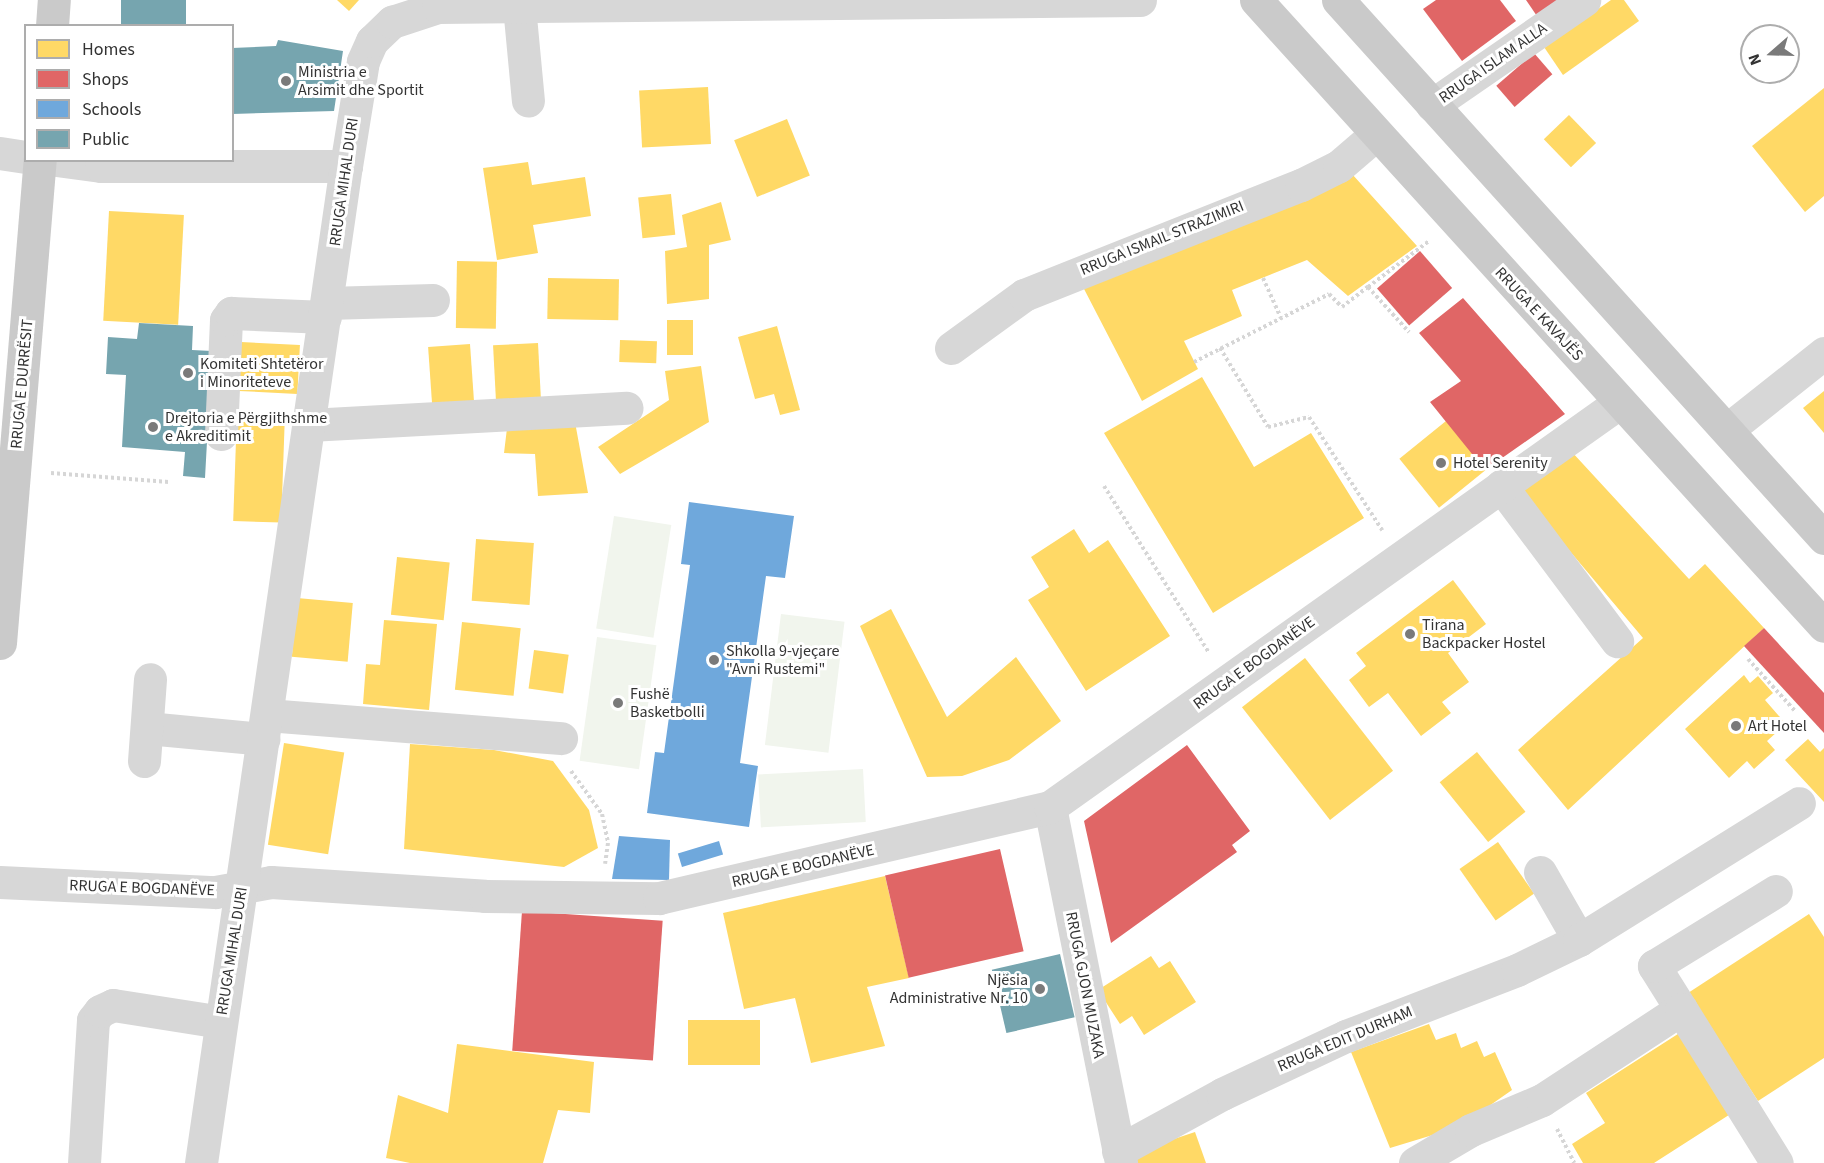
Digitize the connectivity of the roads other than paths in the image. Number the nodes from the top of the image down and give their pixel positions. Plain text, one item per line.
1 (54, 0) edge
2 (1140, 0) edge
3 (1256, 0) edge
4 (1338, 0) edge
5 (1584, 0) edge
6 (602, 3) edge
7 (519, 6) junction
8 (400, 11) edge
9 (52, 24) edge
10 (528, 101) dead end
11 (1432, 105) junction
12 (1375, 135) junction
13 (0, 153) edge
14 (24, 157) edge
15 (40, 162) edge
16 (71, 162) edge
17 (346, 166) junction
18 (433, 300) dead end
19 (326, 310) junction
20 (951, 348) dead end
21 (1824, 353) edge
22 (1620, 402) junction
23 (627, 408) dead end
24 (309, 425) junction
25 (1726, 430) junction
26 (221, 434) dead end
27 (1501, 486) junction
28 (1824, 538) edge
29 (1824, 626) edge
30 (1617, 641) dead end
31 (0, 643) edge
32 (150, 679) dead end
33 (265, 727) junction
34 (147, 728) junction
35 (565, 752) road end
36 (144, 761) dead end
37 (1799, 803) dead end
38 (1050, 807) junction
39 (1540, 872) dead end
40 (0, 882) edge
41 (242, 888) junction
42 (1776, 891) dead end
43 (1579, 940) junction
44 (1681, 1009) junction
45 (221, 1022) junction
46 (1119, 1157) edge
47 (84, 1163) edge
48 (201, 1163) edge
49 (1415, 1163) edge
50 (1777, 1163) edge

1 - 9 main road
2 - 6 street, RRUGA MIHAL DURI
3 - 12 main road, RRUGA E KAVAJËS
4 - 11 main road
5 - 11 street, RRUGA ISLAM ALLA
6 - 7 street, RRUGA MIHAL DURI
7 - 8 street, RRUGA MIHAL DURI
7 - 10 street
8 - 17 street, RRUGA MIHAL DURI
11 - 25 main road
12 - 20 street, RRUGA ISMAIL STRAZIMIRI
12 - 22 main road, RRUGA E KAVAJËS
13 - 14 street
15 - 31 main road, RRUGA E DURRËSIT
16 - 17 street
17 - 19 street, RRUGA MIHAL DURI
18 - 19 street
19 - 24 street, RRUGA MIHAL DURI
19 - 26 street
21 - 25 street
22 - 27 street, RRUGA E BOGDANËVE
22 - 29 main road, RRUGA E KAVAJËS
23 - 24 street
24 - 33 street, RRUGA MIHAL DURI
25 - 28 main road
27 - 30 street
27 - 38 street, RRUGA E BOGDANËVE
32 - 34 street
33 - 34 street
33 - 35 street
33 - 41 street, RRUGA MIHAL DURI
34 - 36 street
37 - 43 street, RRUGA EDIT DURHAM
38 - 41 street, RRUGA E BOGDANËVE
38 - 46 street, RRUGA GJON MUZAKA
39 - 43 street
40 - 41 street, RRUGA E BOGDANËVE
41 - 45 street, RRUGA MIHAL DURI
42 - 44 street
43 - 46 street, RRUGA EDIT DURHAM
44 - 49 street
44 - 50 street
45 - 47 street
45 - 48 street, RRUGA MIHAL DURI

